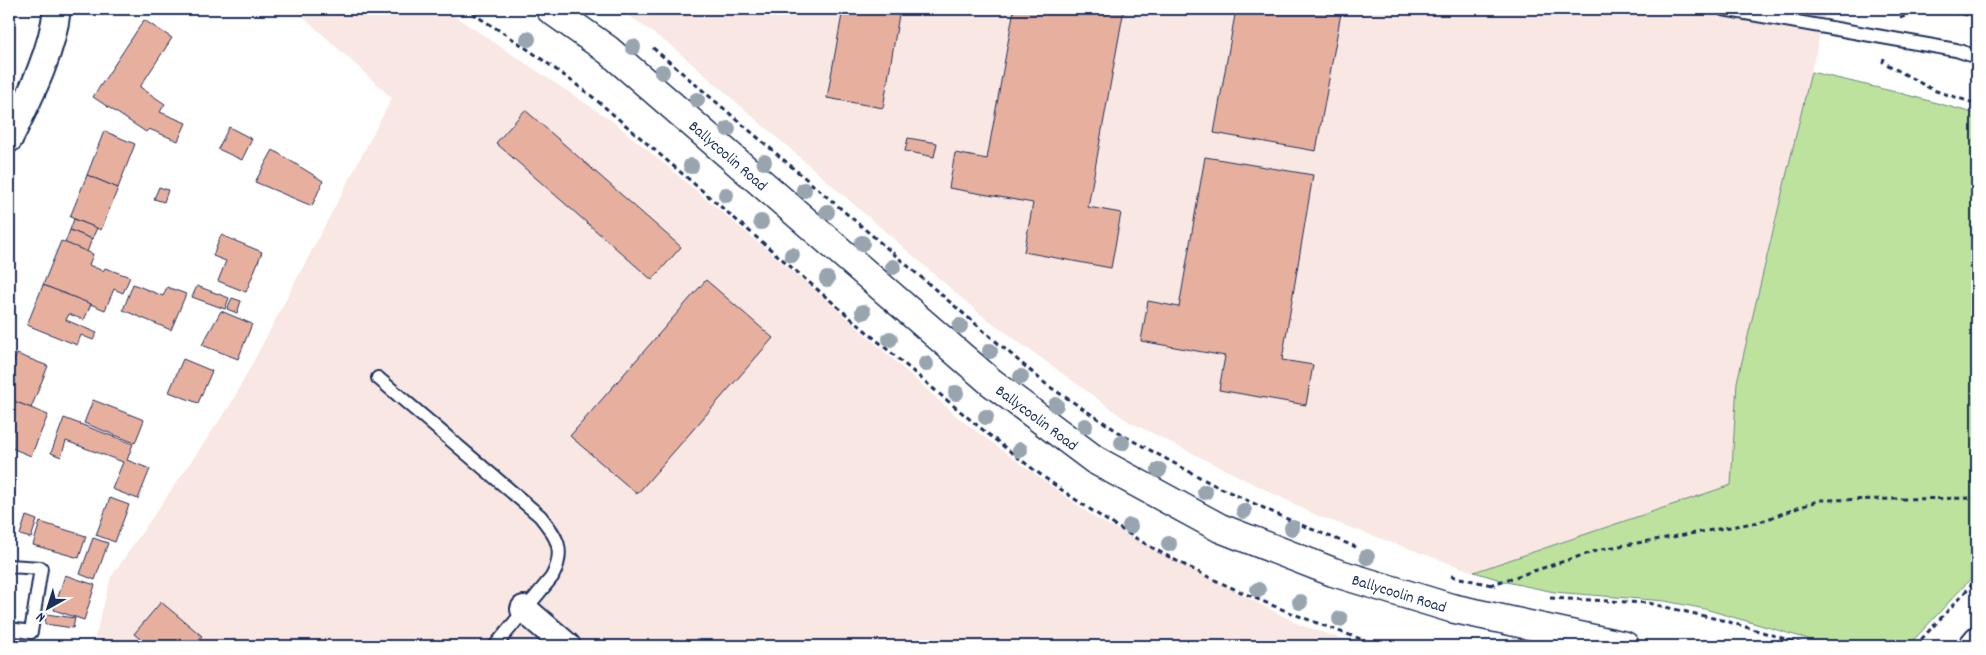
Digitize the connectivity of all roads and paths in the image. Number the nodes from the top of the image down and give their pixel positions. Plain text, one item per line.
1 (57, 9) edge
2 (550, 9) edge
3 (1723, 9) edge
4 (1977, 17) edge
5 (1887, 38) junction
6 (646, 42) dead end
7 (1977, 57) edge
8 (1977, 104) edge
9 (9, 139) edge
10 (378, 378) dead end
11 (1977, 498) edge
12 (1356, 547) dead end
13 (9, 566) edge
14 (1447, 575) dead end
15 (1977, 579) edge
16 (1490, 585) junction
17 (1498, 587) dead end
18 (1548, 598) dead end
19 (524, 609) junction
20 (9, 629) edge
21 (1977, 640) edge
22 (495, 646) edge
23 (567, 646) edge
24 (1625, 646) edge
25 (1808, 646) edge
26 (1915, 646) edge
27 (1972, 646) edge

1 - 9 street
2 - 24 street, Ballycoolin Road
3 - 5 lane
4 - 5 path
5 - 7 lane
5 - 8 path
6 - 12 path
10 - 19 lane
11 - 16 path
13 - 20 lane
14 - 16 path
15 - 26 path
16 - 17 path
18 - 25 path
19 - 22 lane
19 - 23 street
21 - 27 street

